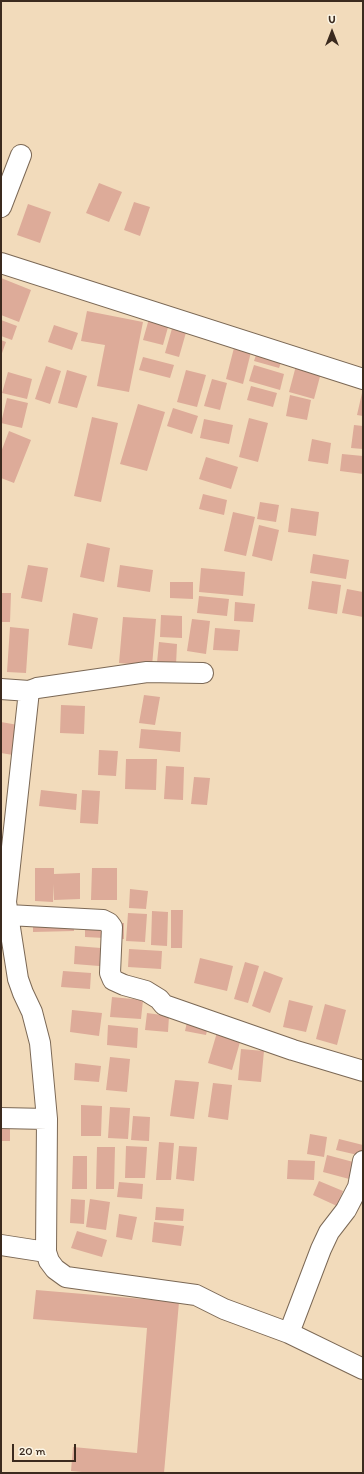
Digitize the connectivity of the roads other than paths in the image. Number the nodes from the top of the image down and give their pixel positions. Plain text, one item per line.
1 (21, 155) dead end
2 (1, 207) edge
3 (1, 263) edge
4 (363, 379) edge
5 (204, 673) dead end
6 (1, 689) edge
7 (29, 691) junction
8 (8, 916) junction
9 (10, 979) edge
10 (363, 1071) edge
11 (1, 1118) edge
12 (47, 1119) junction
13 (363, 1161) edge
14 (1, 1245) edge
15 (46, 1252) junction
16 (289, 1334) junction
17 (363, 1369) edge

1 - 2 street
3 - 4 street
5 - 7 street
6 - 7 street
7 - 8 street
8 - 9 street
8 - 10 street
9 - 12 street
11 - 12 street
12 - 15 street
13 - 16 street
14 - 15 street
15 - 16 street
16 - 17 street

